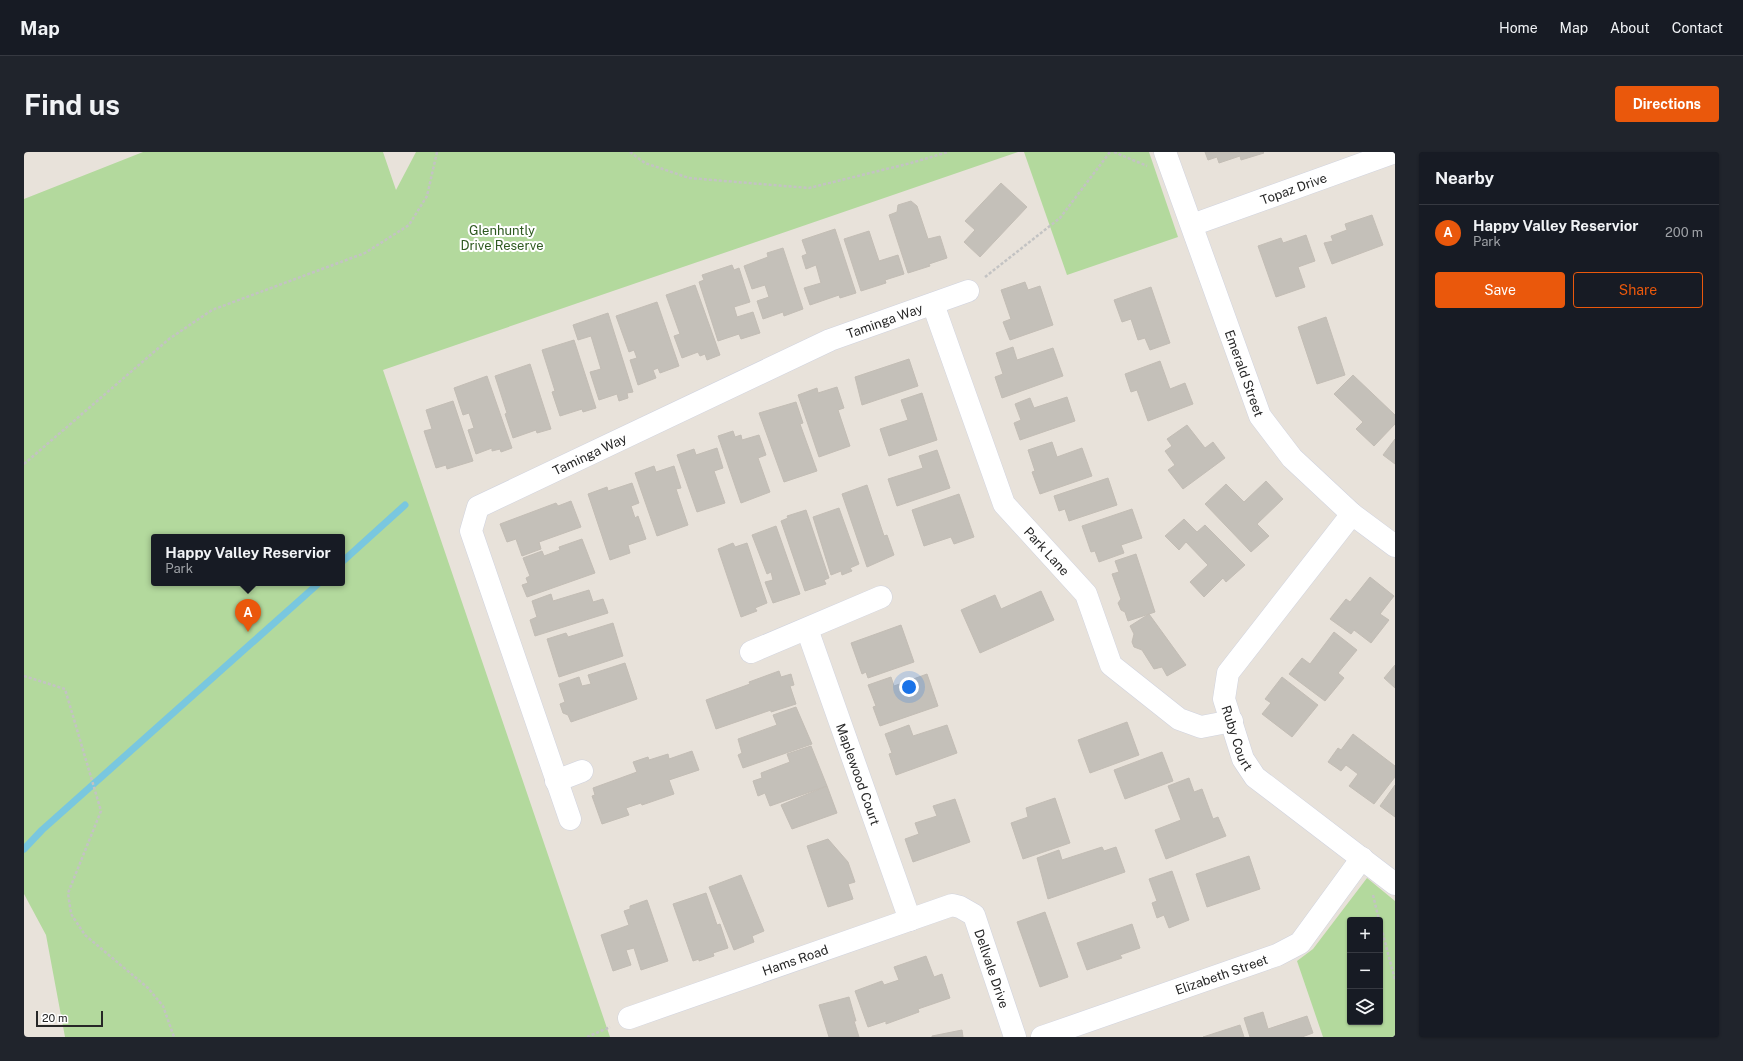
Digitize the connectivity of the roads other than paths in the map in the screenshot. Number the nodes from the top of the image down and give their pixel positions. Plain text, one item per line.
1 (1166, 152) edge
2 (1395, 152) edge
3 (1192, 226) junction
4 (968, 291) road end
5 (933, 304) junction
6 (1352, 514) junction
7 (1395, 546) edge
8 (881, 597) dead end
9 (807, 629) junction
10 (750, 652) dead end
11 (1232, 721) junction
12 (582, 771) dead end
13 (556, 781) junction
14 (570, 819) dead end
15 (1362, 858) junction
16 (1395, 884) edge
17 (960, 907) joint
18 (910, 920) junction
19 (629, 1018) dead end
20 (1015, 1037) edge
21 (1042, 1037) edge

1 - 3 street, Emerald Street
2 - 3 street, Topaz Drive
3 - 6 street, Emerald Street
4 - 5 street, Taminga Way
5 - 11 street, Park Lane
5 - 13 street, Taminga Way
6 - 7 street, Emerald Street
6 - 11 street, Ruby Court
8 - 9 street
9 - 10 street
9 - 18 street, Maplewood Court
11 - 15 street, Ruby Court
12 - 13 street
13 - 14 street, Taminga Way
15 - 16 street, Ruby Court
15 - 21 street, Elizabeth Street
17 - 18 street, Hams Road
17 - 20 street, Dellvale Drive
18 - 19 street, Hams Road

